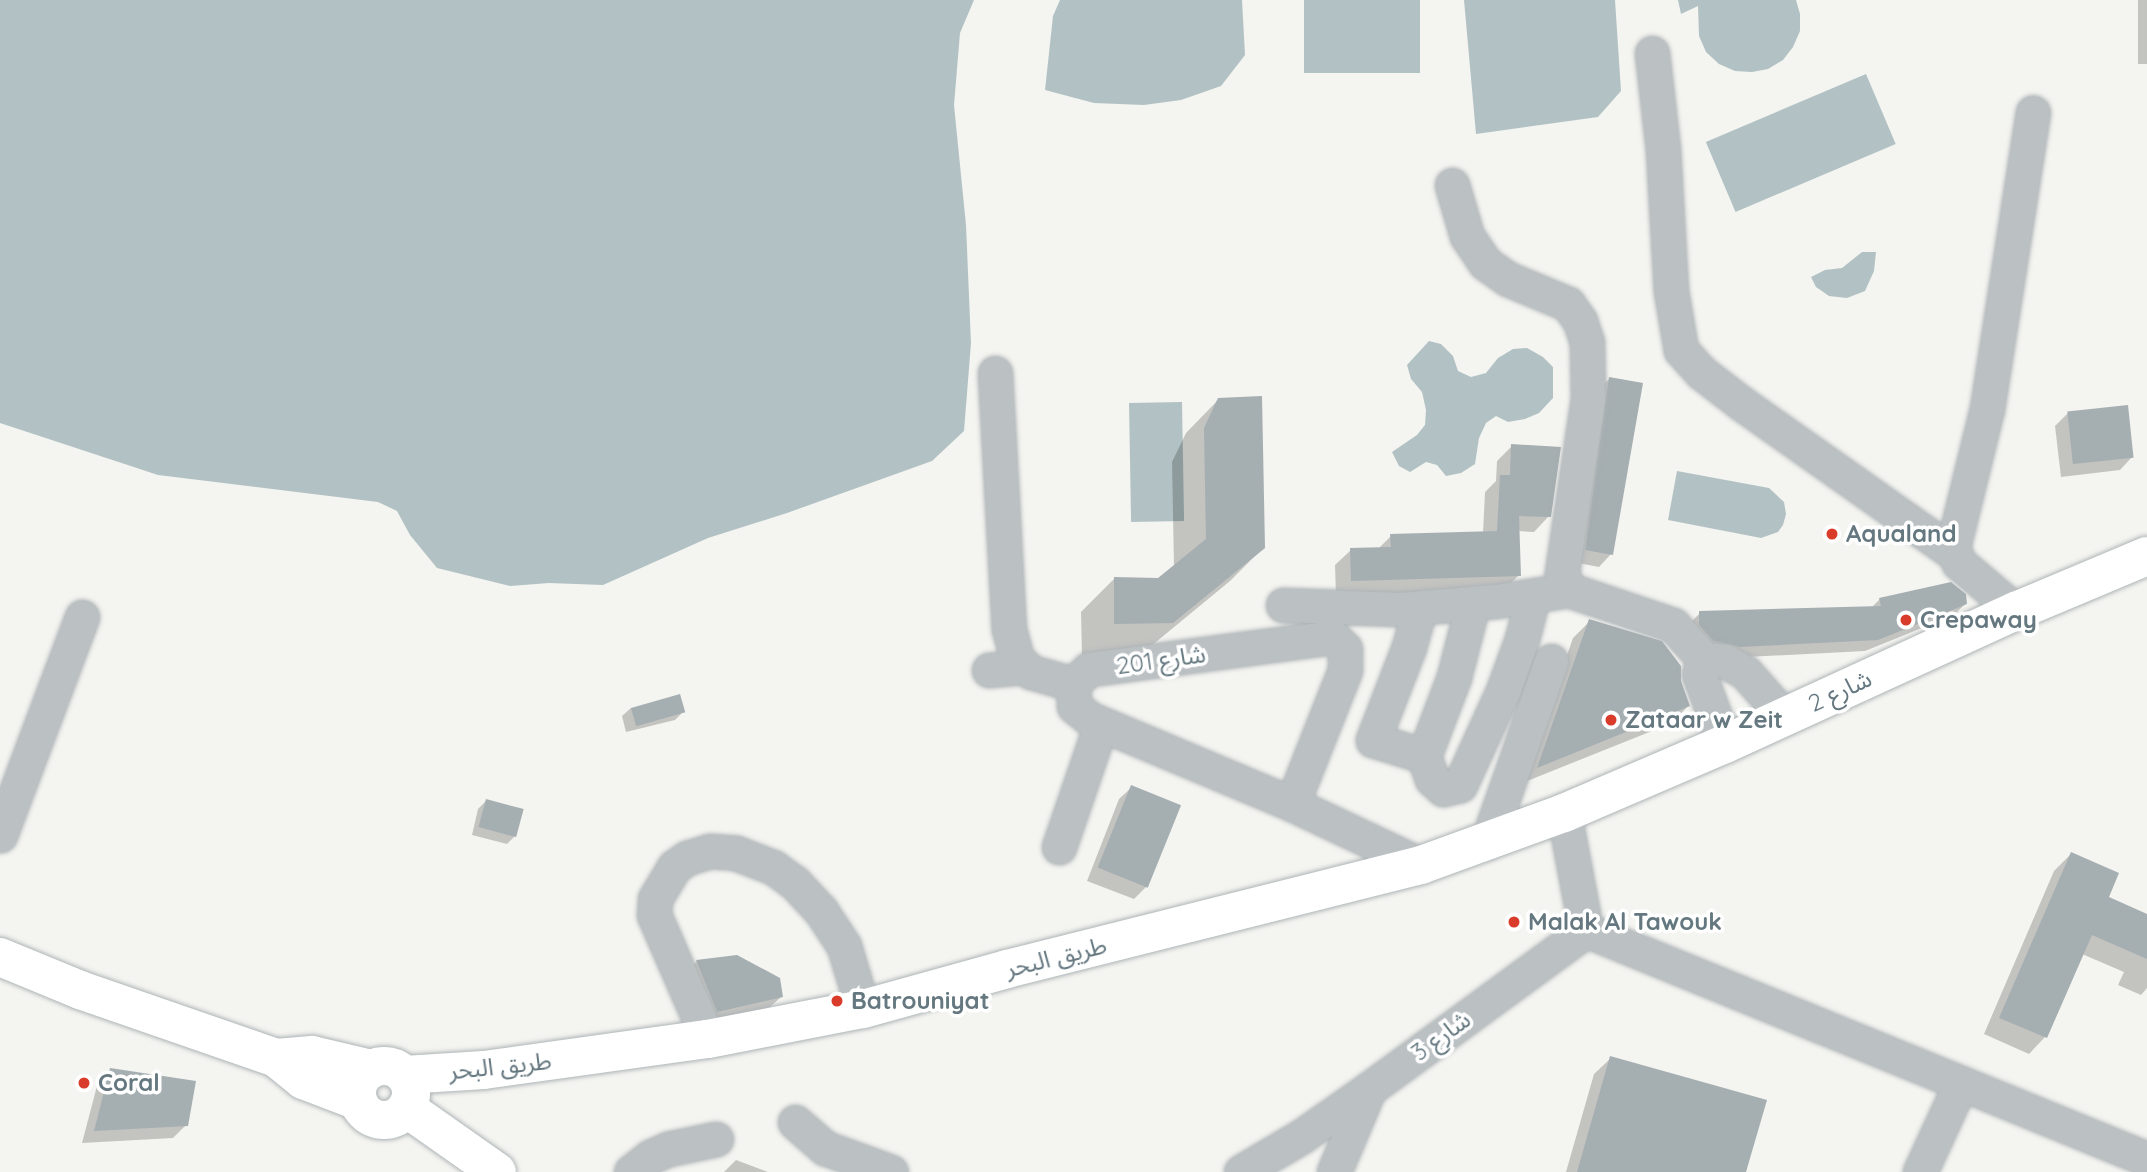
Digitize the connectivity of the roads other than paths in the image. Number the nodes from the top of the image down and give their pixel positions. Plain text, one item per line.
1 (1652, 53) dead end
2 (2033, 113) dead end
3 (1452, 185) dead end
4 (995, 373) dead end
5 (1954, 553) junction
6 (2147, 556) edge
7 (1569, 590) junction
8 (1532, 596) junction
9 (1473, 603) junction
10 (1283, 605) dead end
11 (1420, 608) junction
12 (2016, 611) junction
13 (82, 617) dead end
14 (1704, 659) junction
15 (1551, 661) dead end
16 (1024, 667) junction
17 (989, 670) dead end
18 (1073, 684) junction
19 (1785, 717) junction
20 (1101, 724) junction
21 (1725, 744) junction
22 (1424, 757) junction
23 (1292, 804) junction
24 (1563, 813) junction
25 (0, 835) edge
26 (1059, 848) dead end
27 (1454, 854) junction
28 (1586, 930) junction
29 (0, 957) edge
30 (863, 1009) junction
31 (708, 1039) junction
32 (1961, 1083) junction
33 (385, 1088) junction
34 (1369, 1089) junction
35 (795, 1122) dead end
36 (716, 1139) dead end
37 (2147, 1159) edge
38 (497, 1172) edge
39 (631, 1172) edge
40 (891, 1172) edge
41 (1241, 1172) edge
42 (1334, 1172) edge
43 (1920, 1172) edge

1 - 5 street
2 - 5 street
3 - 7 street
4 - 16 street
5 - 12 street
6 - 12 main road, شارع 2
7 - 8 street
7 - 14 street
8 - 9 street
8 - 22 street
9 - 11 street
9 - 22 street
10 - 11 street
11 - 22 street
12 - 19 main road, شارع 2
13 - 25 street
14 - 19 street
14 - 21 street
15 - 27 street
16 - 17 street
16 - 18 street
18 - 20 street
18 - 23 street, شارع 201
19 - 21 main road, شارع 2
20 - 23 street
20 - 26 street
21 - 24 main road, شارع 2
23 - 27 street
24 - 27 main road, شارع 2
24 - 28 street
27 - 30 main road, طريق البحر
28 - 32 street
28 - 34 street, شارع 3
29 - 33 main road, طريق البحر
30 - 31 main road, طريق البحر
30 - 31 street
31 - 33 main road, طريق البحر
32 - 37 street
32 - 43 street
33 - 38 main road
34 - 41 street, شارع 3
34 - 42 street
35 - 40 street
36 - 39 street

